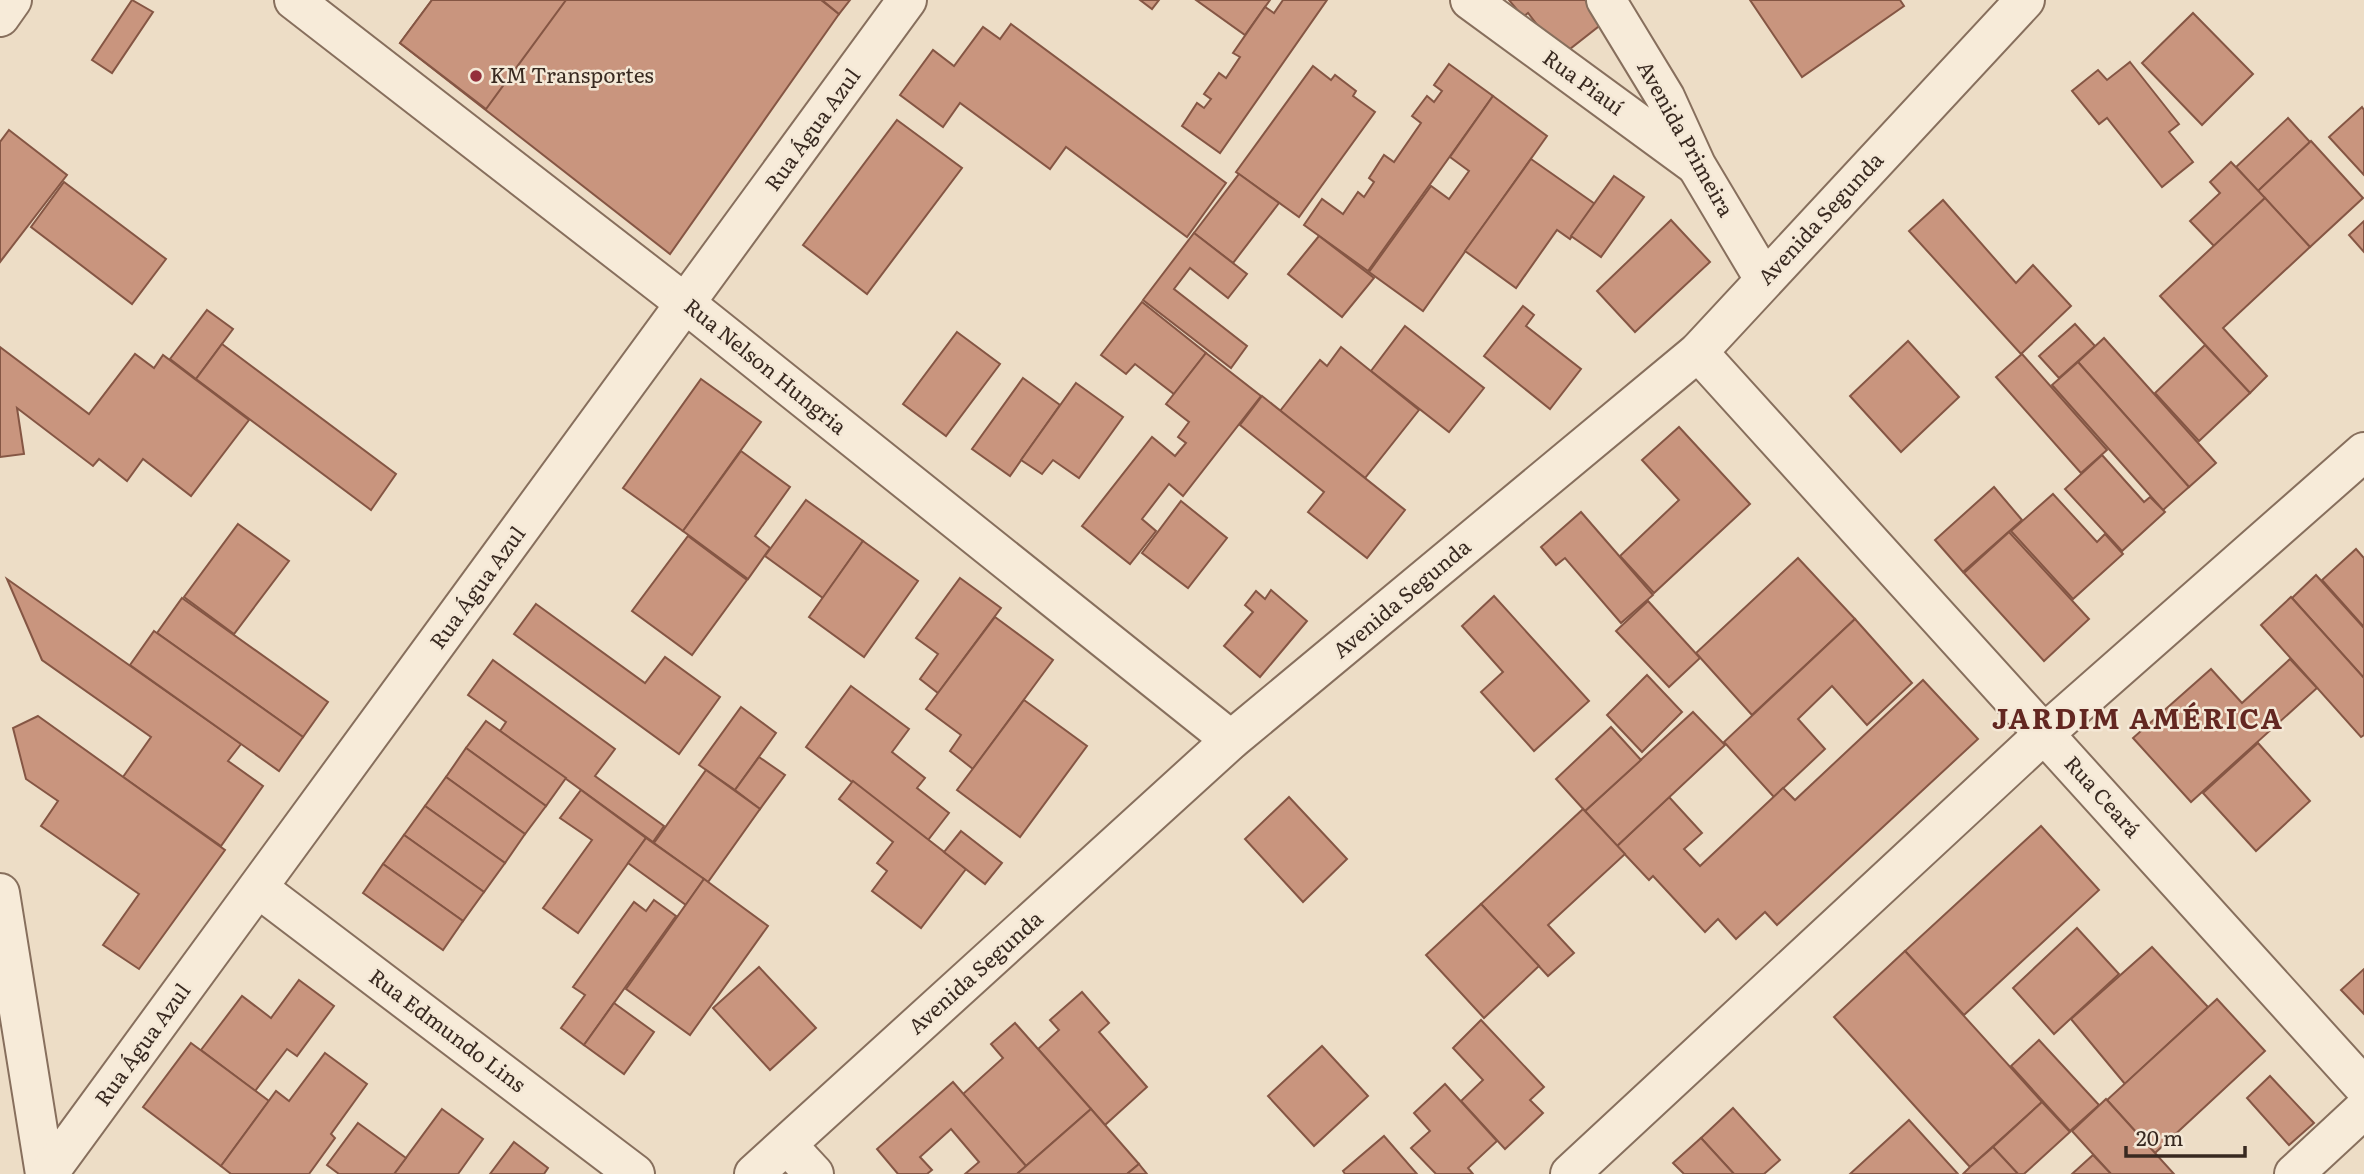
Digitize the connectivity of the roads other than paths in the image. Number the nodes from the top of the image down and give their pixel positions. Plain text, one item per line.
1 (12, 0) edge
2 (294, 0) edge
3 (907, 0) edge
4 (1470, 0) edge
5 (1606, 0) edge
6 (2025, 0) edge
7 (0, 17) edge
8 (1696, 166) junction
9 (1764, 279) junction
10 (686, 304) junction
11 (1698, 352) junction
12 (2364, 452) edge
13 (2045, 733) junction
14 (1231, 740) junction
15 (258, 888) junction
16 (0, 893) edge
17 (2364, 1087) edge
18 (2364, 1110) edge
19 (788, 1146) junction
20 (47, 1174) edge
21 (635, 1174) edge
22 (754, 1174) edge
23 (814, 1174) edge
24 (1570, 1174) edge
25 (2294, 1174) edge

1 - 7 street
2 - 10 street, Rua Nelson Hungria
3 - 10 street, Rua Água Azul
4 - 8 street, Rua Piauí
5 - 8 street, Avenida Primeira
6 - 9 street, Avenida Segunda
8 - 9 street, Avenida Primeira
9 - 11 street, Avenida Segunda
10 - 14 street, Rua Nelson Hungria
10 - 15 street, Rua Água Azul
11 - 13 street, Rua Ceará
11 - 14 street, Avenida Segunda
12 - 13 street
13 - 17 street, Rua Ceará
13 - 24 street
14 - 19 street, Avenida Segunda
15 - 20 street, Rua Água Azul
15 - 21 street, Rua Edmundo Lins
16 - 20 street
18 - 25 street
19 - 22 street, Avenida Segunda
19 - 23 street

